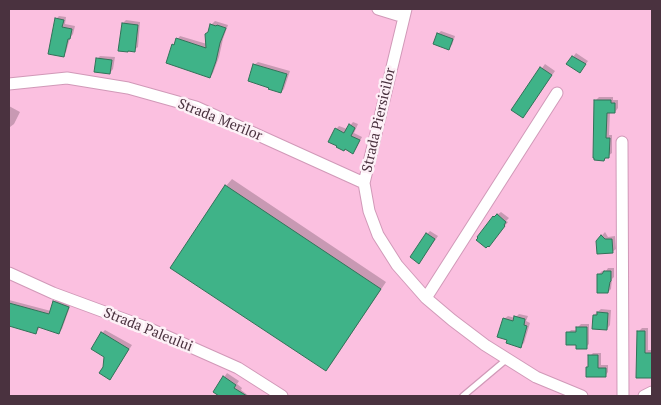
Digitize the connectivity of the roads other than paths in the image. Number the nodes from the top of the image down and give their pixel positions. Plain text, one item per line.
1 (378, 9) edge
2 (405, 13) edge
3 (9, 84) edge
4 (557, 93) dead end
5 (622, 142) dead end
6 (364, 183) junction
7 (9, 273) edge
8 (426, 298) junction
9 (507, 359) junction
10 (652, 392) edge
11 (282, 396) edge
12 (463, 396) edge
13 (582, 396) edge
14 (623, 396) edge
15 (644, 396) edge

1 - 2 street
2 - 6 street, Strada Piersicilor
3 - 6 street, Strada Merilor
4 - 8 street
5 - 14 street
6 - 8 street, Strada Piersicilor
7 - 11 street, Strada Paleului
8 - 9 street, Strada Piersicilor
9 - 12 lane
9 - 13 street, Strada Piersicilor
10 - 15 street

